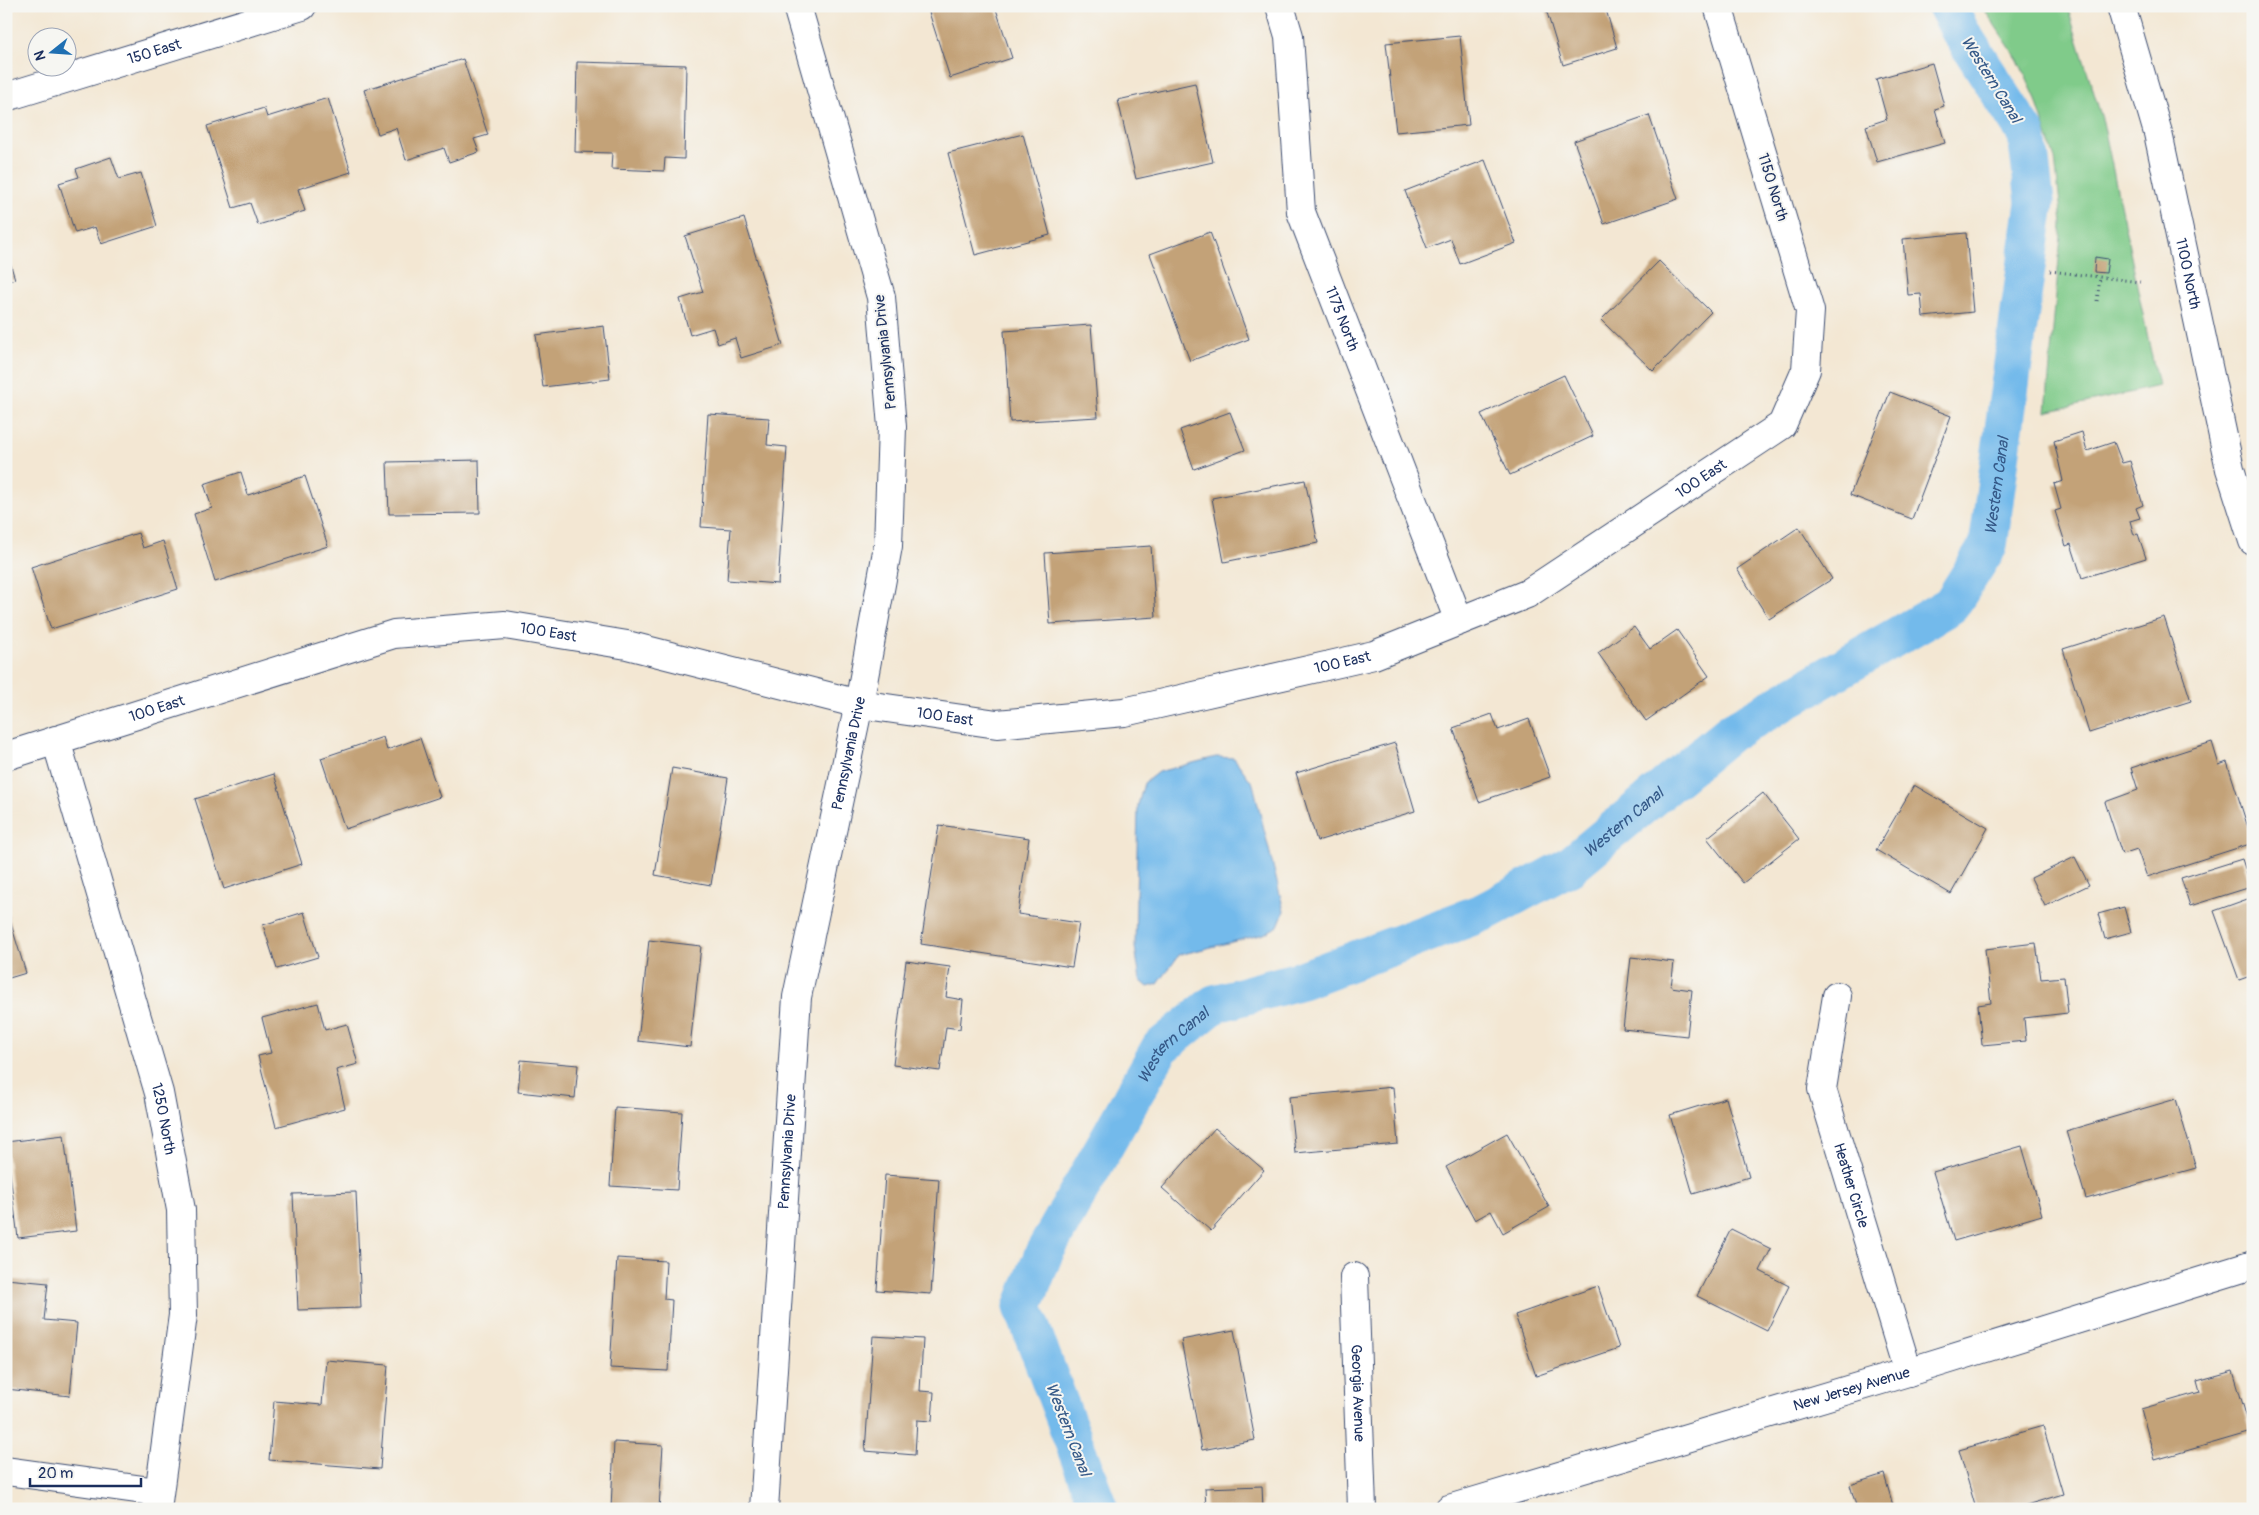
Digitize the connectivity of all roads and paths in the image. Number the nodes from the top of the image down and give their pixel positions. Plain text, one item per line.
1 (302, 6) edge
2 (797, 6) edge
3 (1280, 6) edge
4 (1718, 6) edge
5 (2121, 6) edge
6 (6, 97) edge
7 (2050, 271) dead end
8 (2100, 278) junction
9 (2140, 282) dead end
10 (2097, 301) dead end
11 (1806, 370) joint
12 (2253, 542) edge
13 (1459, 621) junction
14 (860, 704) junction
15 (56, 740) junction
16 (6, 756) edge
17 (1838, 996) dead end
18 (2253, 1265) edge
19 (1354, 1277) dead end
20 (1908, 1372) junction
21 (6, 1471) edge
22 (158, 1500) edge
23 (764, 1509) edge
24 (1362, 1509) edge
25 (1449, 1509) edge

1 - 6 street, 150 East
2 - 14 street, Pennsylvania Drive
3 - 13 street, 1175 North
4 - 11 street, 1150 North
5 - 12 street, 1100 North
7 - 8 path
8 - 9 path
8 - 10 path
11 - 13 street, 100 East
13 - 14 street, 100 East
14 - 15 street, 100 East
14 - 23 street, Pennsylvania Drive
15 - 16 street, 100 East
15 - 22 street, 1250 North
17 - 20 street, Heather Circle
18 - 20 street, New Jersey Avenue
19 - 24 street, Georgia Avenue
20 - 25 street, New Jersey Avenue
21 - 22 street

